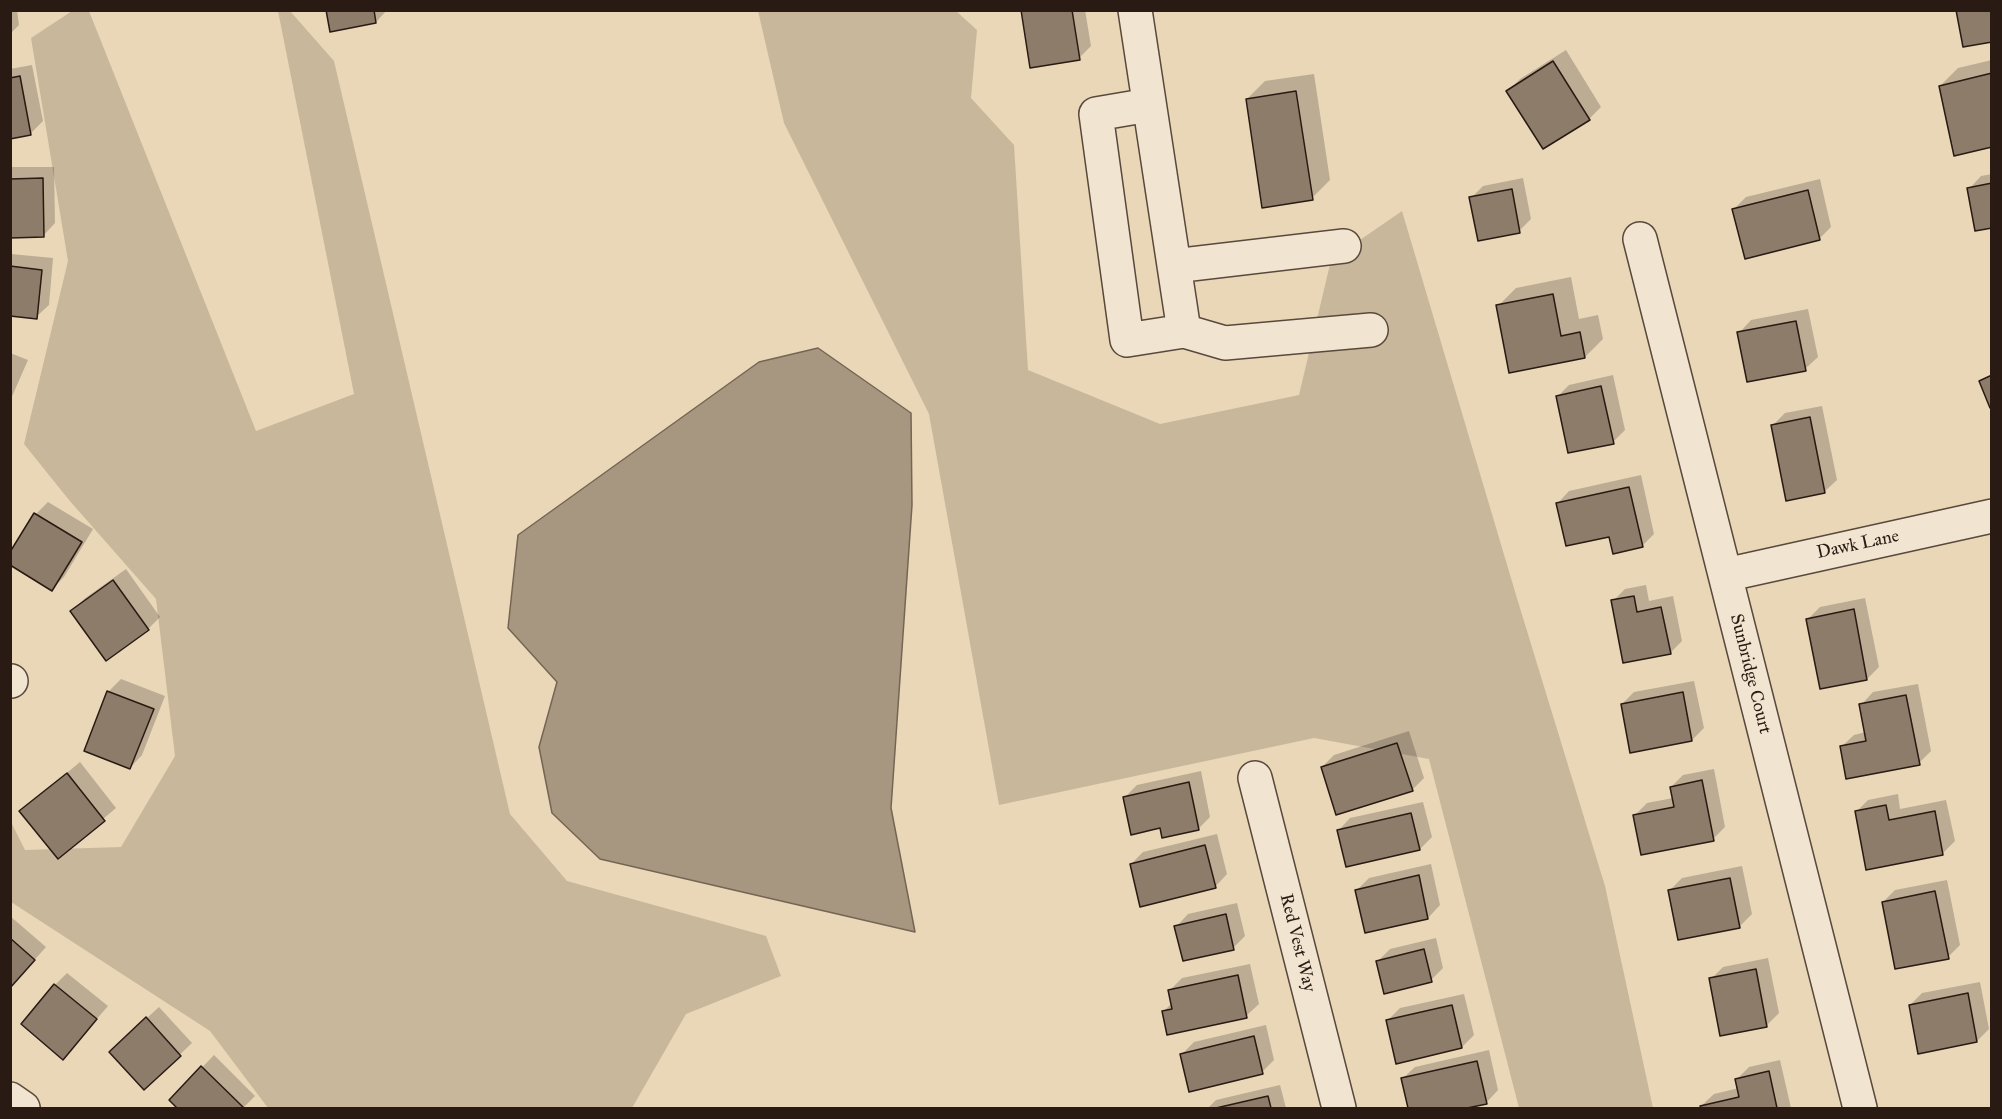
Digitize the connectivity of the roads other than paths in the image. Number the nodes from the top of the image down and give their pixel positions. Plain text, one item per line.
1 (1135, 10) edge
2 (1149, 105) junction
3 (1640, 240) dead end
4 (1344, 246) dead end
5 (1174, 266) junction
6 (1371, 330) dead end
7 (1184, 331) junction
8 (1992, 516) edge
9 (1725, 575) junction
10 (1255, 778) dead end
11 (10, 1099) edge
12 (23, 1108) edge
13 (1339, 1108) edge
14 (1860, 1108) edge

1 - 2 street
2 - 5 street
2 - 7 street
3 - 9 street, Sunbridge Court
4 - 5 street
5 - 7 street
6 - 7 street
8 - 9 street, Dawk Lane
9 - 14 street, Sunbridge Court
10 - 13 street, Red Vest Way
11 - 12 street

